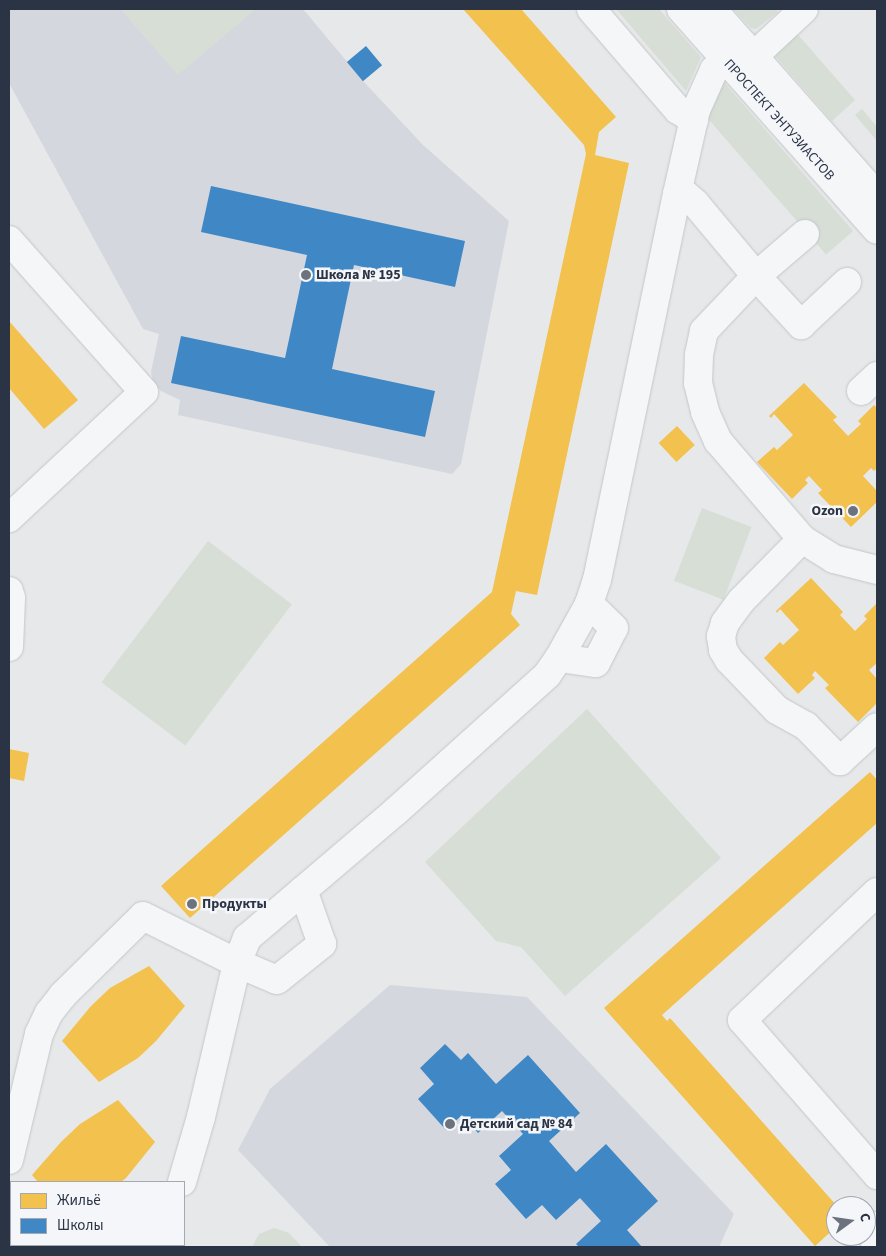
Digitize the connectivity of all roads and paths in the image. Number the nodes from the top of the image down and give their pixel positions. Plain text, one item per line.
1 (591, 9) edge
2 (681, 9) edge
3 (712, 9) edge
4 (804, 9) edge
5 (739, 58) junction
6 (694, 120) junction
7 (677, 194) junction
8 (877, 196) edge
9 (877, 230) edge
10 (805, 234) dead end
11 (9, 240) edge
12 (756, 276) junction
13 (847, 282) dead end
14 (9, 518) edge
15 (802, 539) junction
16 (877, 570) edge
17 (9, 591) edge
18 (9, 647) edge
19 (877, 728) edge
20 (303, 890) junction
21 (877, 892) edge
22 (237, 963) junction
23 (9, 1160) edge
24 (877, 1175) edge
25 (182, 1181) edge
26 (877, 1226) edge
27 (875, 1247) edge

1 - 6 street
2 - 5 street, ПРОСПЕКТ ЭНТУЗИАСТОВ
3 - 5 street, ПРОСПЕКТ ЭНТУЗИАСТОВ
4 - 5 street
5 - 6 street
5 - 8 street, ПРОСПЕКТ ЭНТУЗИАСТОВ
5 - 9 street, ПРОСПЕКТ ЭНТУЗИАСТОВ
6 - 7 street
7 - 12 street
7 - 20 street
10 - 12 street
11 - 14 street
12 - 13 street
12 - 15 street
15 - 16 street
15 - 19 street
17 - 18 street
20 - 22 street
20 - 22 street
21 - 24 street
22 - 23 street
22 - 25 street
26 - 27 street

